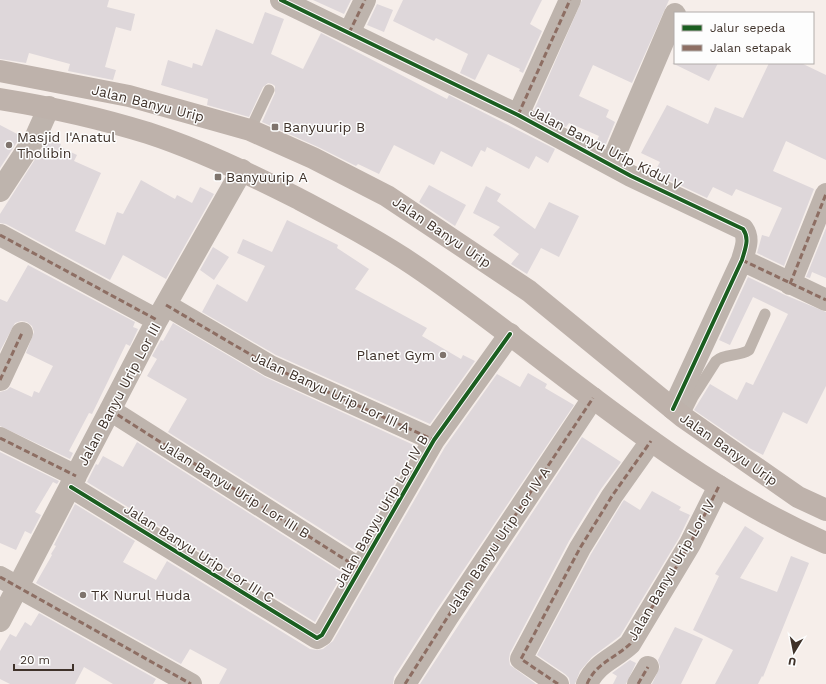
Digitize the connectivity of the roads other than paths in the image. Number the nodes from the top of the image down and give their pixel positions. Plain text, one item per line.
1 (282, 0) edge
2 (365, 0) edge
3 (570, 0) edge
4 (681, 0) edge
5 (675, 12) edge
6 (674, 15) edge
7 (349, 34) junction
8 (0, 71) edge
9 (269, 90) dead end
10 (0, 99) edge
11 (49, 107) junction
12 (518, 115) junction
13 (250, 130) junction
14 (610, 164) junction
15 (242, 170) junction
16 (0, 191) edge
17 (826, 194) edge
18 (0, 236) edge
19 (742, 260) junction
20 (790, 284) junction
21 (826, 300) edge
22 (162, 312) junction
23 (765, 314) dead end
24 (22, 333) dead end
25 (510, 334) junction
26 (0, 380) edge
27 (593, 398) junction
28 (110, 410) junction
29 (678, 413) junction
30 (0, 438) edge
31 (434, 440) junction
32 (651, 441) junction
33 (74, 481) junction
34 (719, 486) junction
35 (826, 510) edge
36 (826, 543) edge
37 (360, 569) junction
38 (9, 582) edge
39 (0, 621) edge
40 (315, 638) joint
41 (191, 684) edge
42 (405, 684) edge
43 (558, 684) edge
44 (586, 684) edge

1 - 7 street, Jalan Banyu Urip Kidul V
2 - 7 street
3 - 12 street
4 - 5 street
6 - 14 street
7 - 12 street, Jalan Banyu Urip Kidul V
8 - 13 main road, Jalan Banyu Urip
9 - 13 lane
10 - 11 main road, Jalan Banyu Urip
11 - 15 main road, Jalan Banyu Urip
11 - 16 street
12 - 14 street, Jalan Banyu Urip Kidul V
13 - 29 main road, Jalan Banyu Urip
14 - 19 street, Jalan Banyu Urip Kidul V
15 - 22 street, Jalan Banyu Urip Lor III
15 - 25 main road, Jalan Banyu Urip
17 - 20 street
18 - 22 street, Jalan Banyu Urip Lor III A
19 - 20 street
19 - 29 street, Jalan Banyu Urip Kidul V
20 - 21 street
22 - 28 street, Jalan Banyu Urip Lor III
22 - 31 street, Jalan Banyu Urip Lor III A
23 - 29 lane
24 - 26 street
25 - 27 main road, Jalan Banyu Urip
25 - 31 street, Jalan Banyu Urip Lor IV B
27 - 32 main road, Jalan Banyu Urip
27 - 42 street, Jalan Banyu Urip Lor IV A
28 - 33 street, Jalan Banyu Urip Lor III
28 - 37 street, Jalan Banyu Urip Lor III B
29 - 35 main road, Jalan Banyu Urip
30 - 33 street, Jalan Banyu Urip Lor III C
31 - 37 street, Jalan Banyu Urip Lor IV B
32 - 34 main road, Jalan Banyu Urip
32 - 43 street
33 - 38 street, Jalan Banyu Urip Lor III
33 - 40 street, Jalan Banyu Urip Lor III C
34 - 36 main road, Jalan Banyu Urip
34 - 44 street, Jalan Banyu Urip Lor IV
37 - 40 street, Jalan Banyu Urip Lor IV B
38 - 39 street, Jalan Banyu Urip Lor III
38 - 41 street

